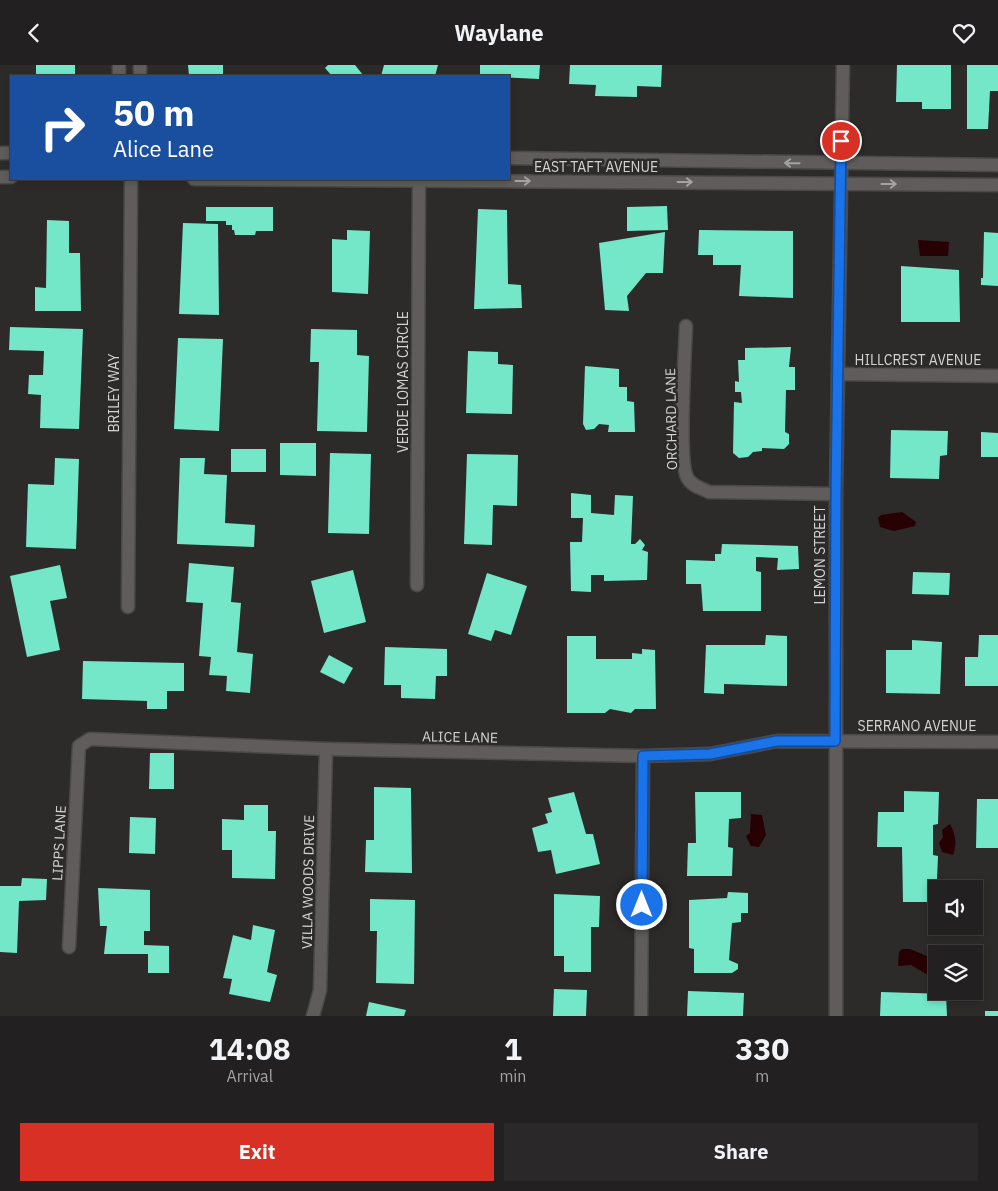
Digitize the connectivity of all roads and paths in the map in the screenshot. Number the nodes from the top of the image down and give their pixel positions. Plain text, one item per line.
1 (843, 65) edge
2 (510, 158) edge
3 (841, 164) junction
4 (998, 165) edge
5 (131, 180) edge
6 (419, 180) edge
7 (841, 184) junction
8 (998, 185) edge
9 (686, 326) dead end
10 (838, 374) junction
11 (998, 376) edge
12 (836, 494) junction
13 (417, 585) dead end
14 (128, 607) dead end
15 (83, 741) joint
16 (835, 741) junction
17 (998, 742) edge
18 (326, 749) junction
19 (643, 756) junction
20 (69, 947) dead end
21 (313, 1016) edge
22 (641, 1016) edge
23 (836, 1016) edge

1 - 3 street, LEMON STREET
3 -> 2 street, EAST TAFT AVENUE
3 - 4 street, EAST TAFT AVENUE
3 - 7 street, LEMON STREET
5 - 14 street, BRILEY WAY
6 -> 7 street, EAST TAFT AVENUE
6 - 13 street, VERDE LOMAS CIRCLE
7 -> 8 street, EAST TAFT AVENUE
7 - 10 street, LEMON STREET
9 - 12 street, ORCHARD LANE
10 - 11 street, HILLCREST AVENUE
10 - 12 street, LEMON STREET
12 - 16 street, LEMON STREET
15 - 18 street, ALICE LANE
15 - 20 street, LIPPS LANE
16 - 17 street, SERRANO AVENUE
16 - 19 street, ALICE LANE
16 - 23 street, LEMON STREET
18 - 19 street, ALICE LANE
18 - 21 street, VILLA WOODS DRIVE
19 - 22 street

